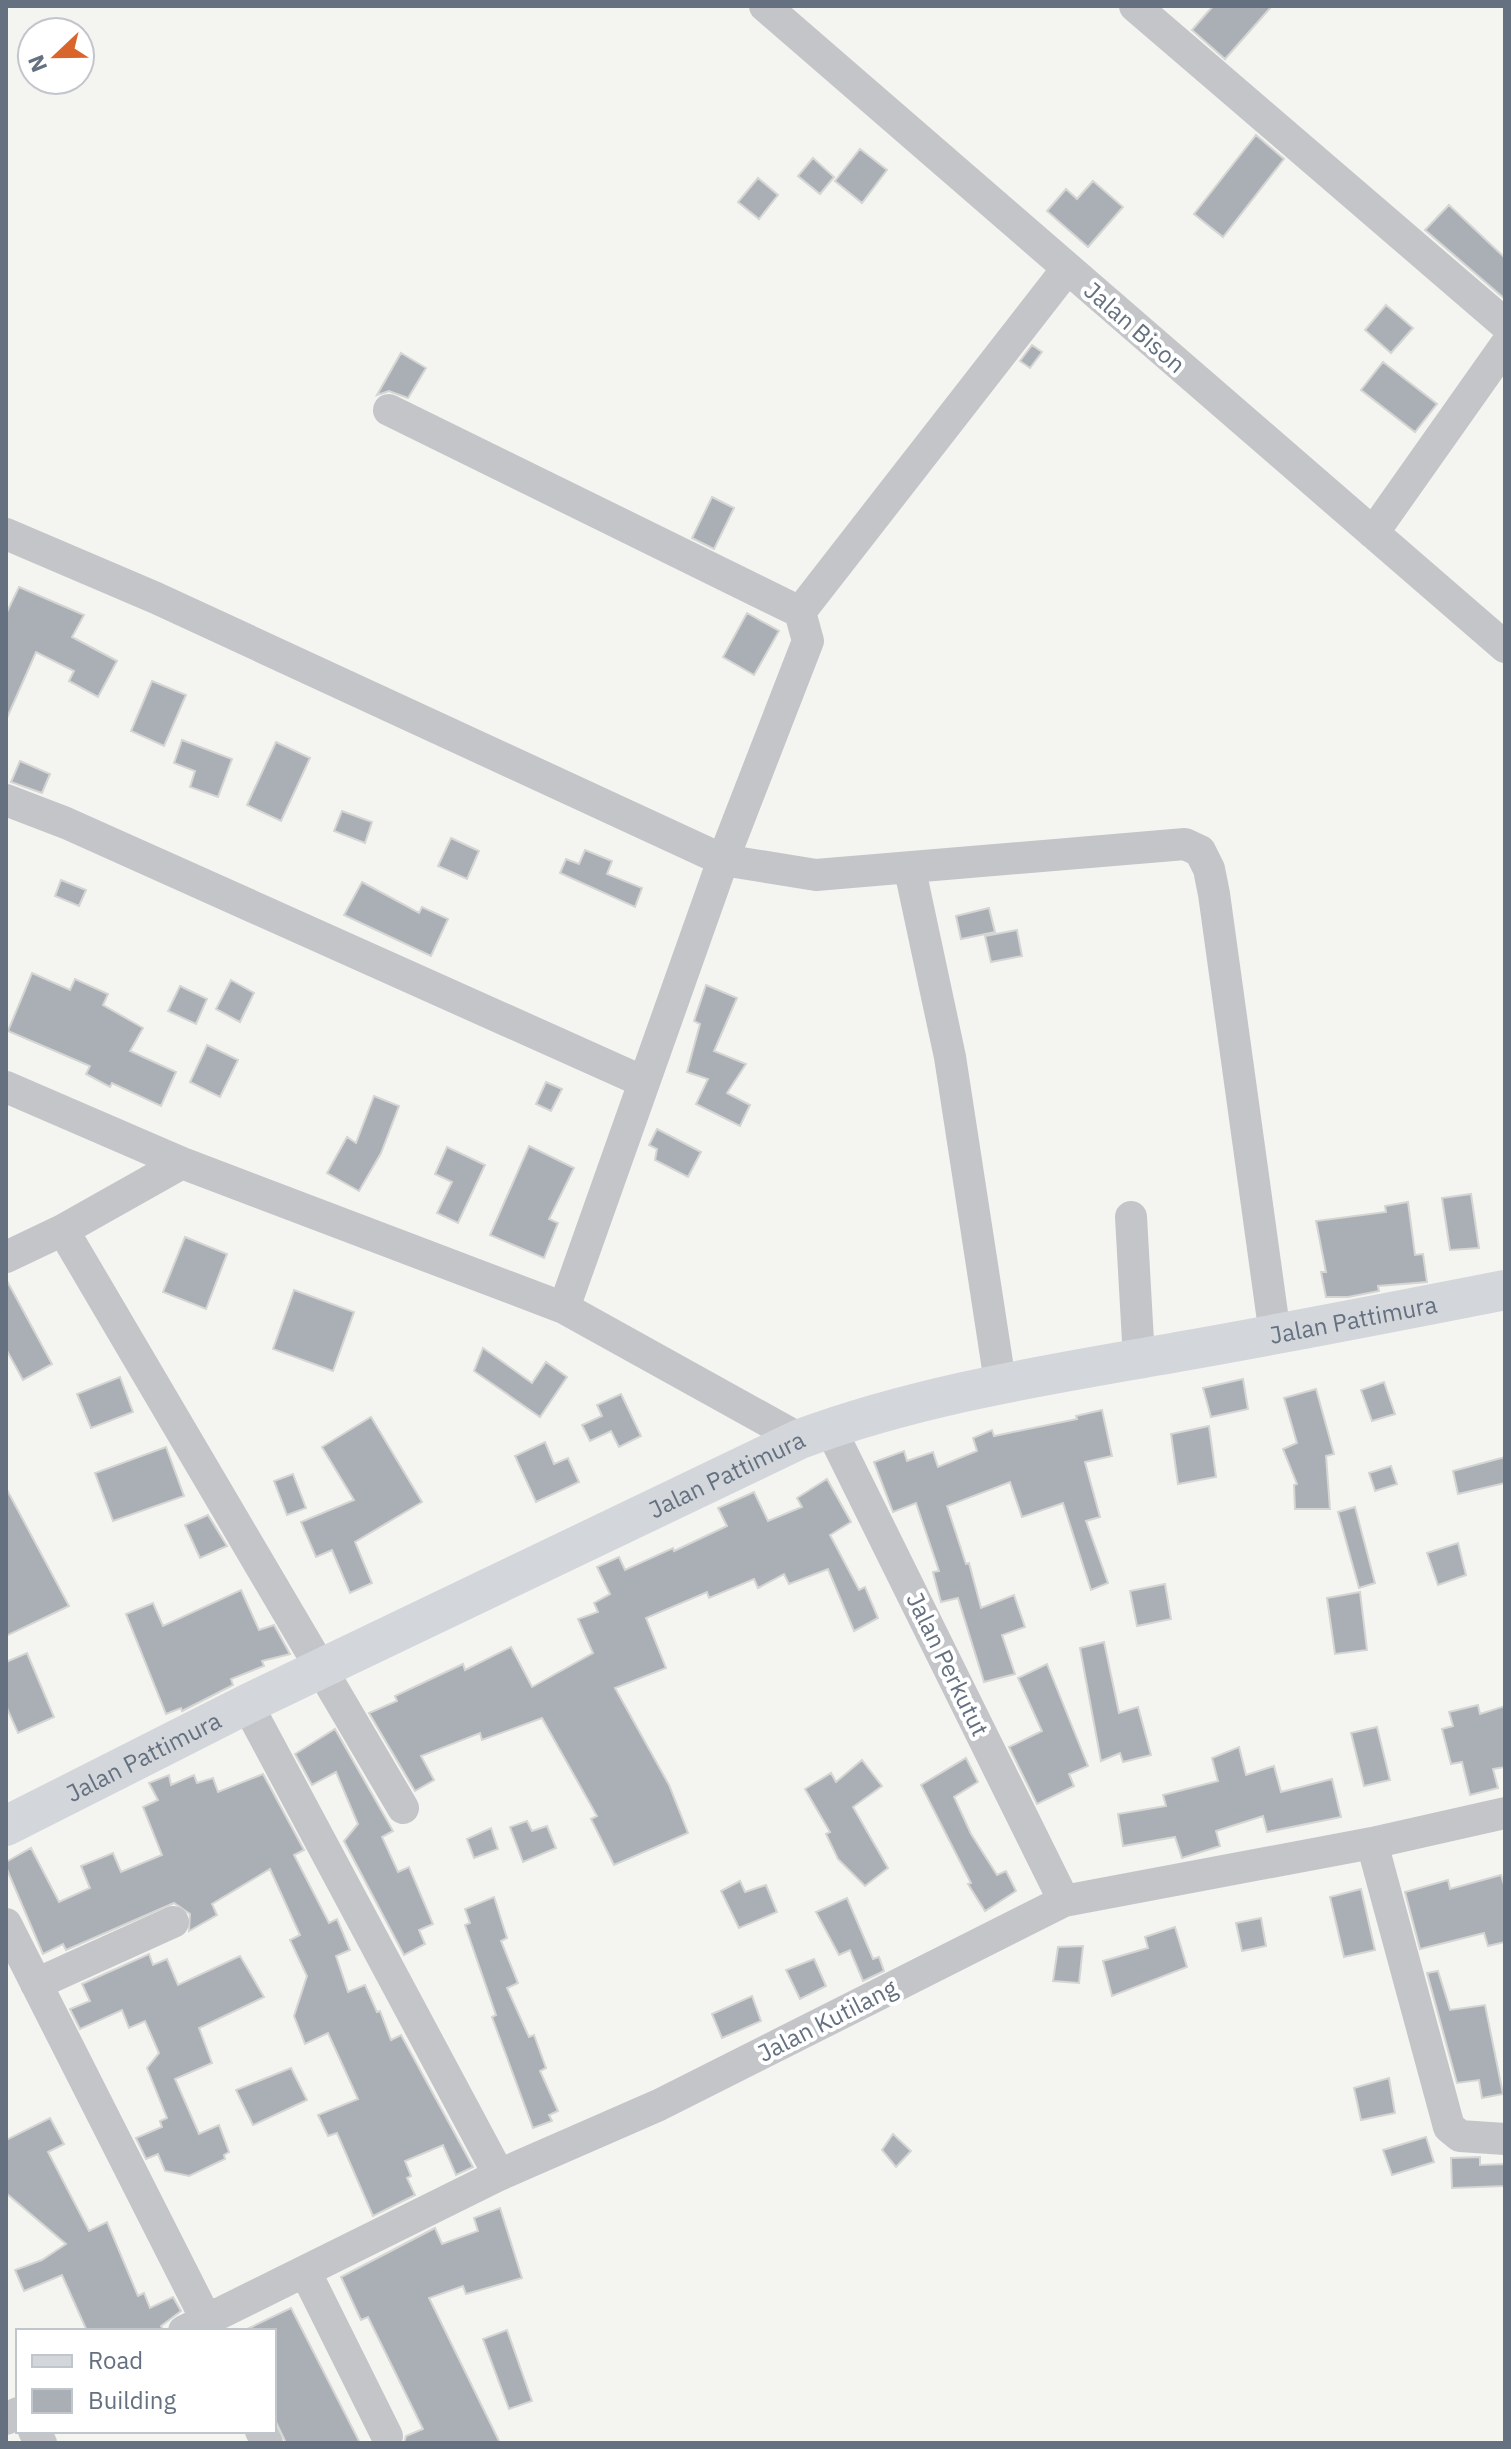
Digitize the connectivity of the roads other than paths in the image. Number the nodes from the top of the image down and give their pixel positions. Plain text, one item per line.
1 (765, 6) edge
2 (1135, 6) edge
3 (1067, 269) junction
4 (1505, 324) edge
5 (1505, 346) edge
6 (389, 410) dead end
7 (1373, 533) junction
8 (6, 534) edge
9 (800, 612) junction
10 (1505, 647) edge
11 (6, 800) edge
12 (723, 860) junction
13 (910, 870) junction
14 (644, 1082) junction
15 (6, 1087) edge
16 (182, 1163) junction
17 (1131, 1217) dead end
18 (63, 1230) junction
19 (6, 1257) edge
20 (1505, 1290) edge
21 (564, 1308) junction
22 (1275, 1335) junction
23 (1139, 1359) junction
24 (1000, 1382) junction
25 (815, 1433) junction
26 (322, 1669) junction
27 (247, 1704) junction
28 (403, 1808) dead end
29 (1505, 1813) edge
30 (6, 1826) edge
31 (1372, 1843) junction
32 (1064, 1901) junction
33 (173, 1922) dead end
34 (6, 1924) edge
35 (36, 1984) junction
36 (1505, 2139) edge
37 (499, 2175) junction
38 (305, 2271) junction
39 (201, 2327) edge
40 (387, 2436) dead end

1 - 3 street, Jalan Bison
2 - 4 street
3 - 7 street, Jalan Bison
3 - 9 street
5 - 7 street
6 - 9 street
7 - 10 street, Jalan Bison
8 - 12 street
9 - 12 street
11 - 14 street
12 - 13 street
12 - 14 street
13 - 22 street
13 - 24 street
14 - 21 street
15 - 16 street
16 - 18 street
16 - 21 street
17 - 23 street
18 - 19 street
18 - 26 street
20 - 22 main road, Jalan Pattimura
21 - 25 street
22 - 23 main road, Jalan Pattimura
23 - 24 main road, Jalan Pattimura
24 - 25 main road, Jalan Pattimura
25 - 26 main road, Jalan Pattimura
25 - 32 street, Jalan Perkutut
26 - 27 main road, Jalan Pattimura
26 - 28 street
27 - 30 main road, Jalan Pattimura
27 - 37 street
29 - 31 street, Jalan Kutilang
31 - 32 street, Jalan Kutilang
31 - 36 street
32 - 37 street, Jalan Kutilang
33 - 35 street
34 - 35 street
35 - 39 street
37 - 38 street, Jalan Kutilang
38 - 39 street, Jalan Kutilang
38 - 40 street

